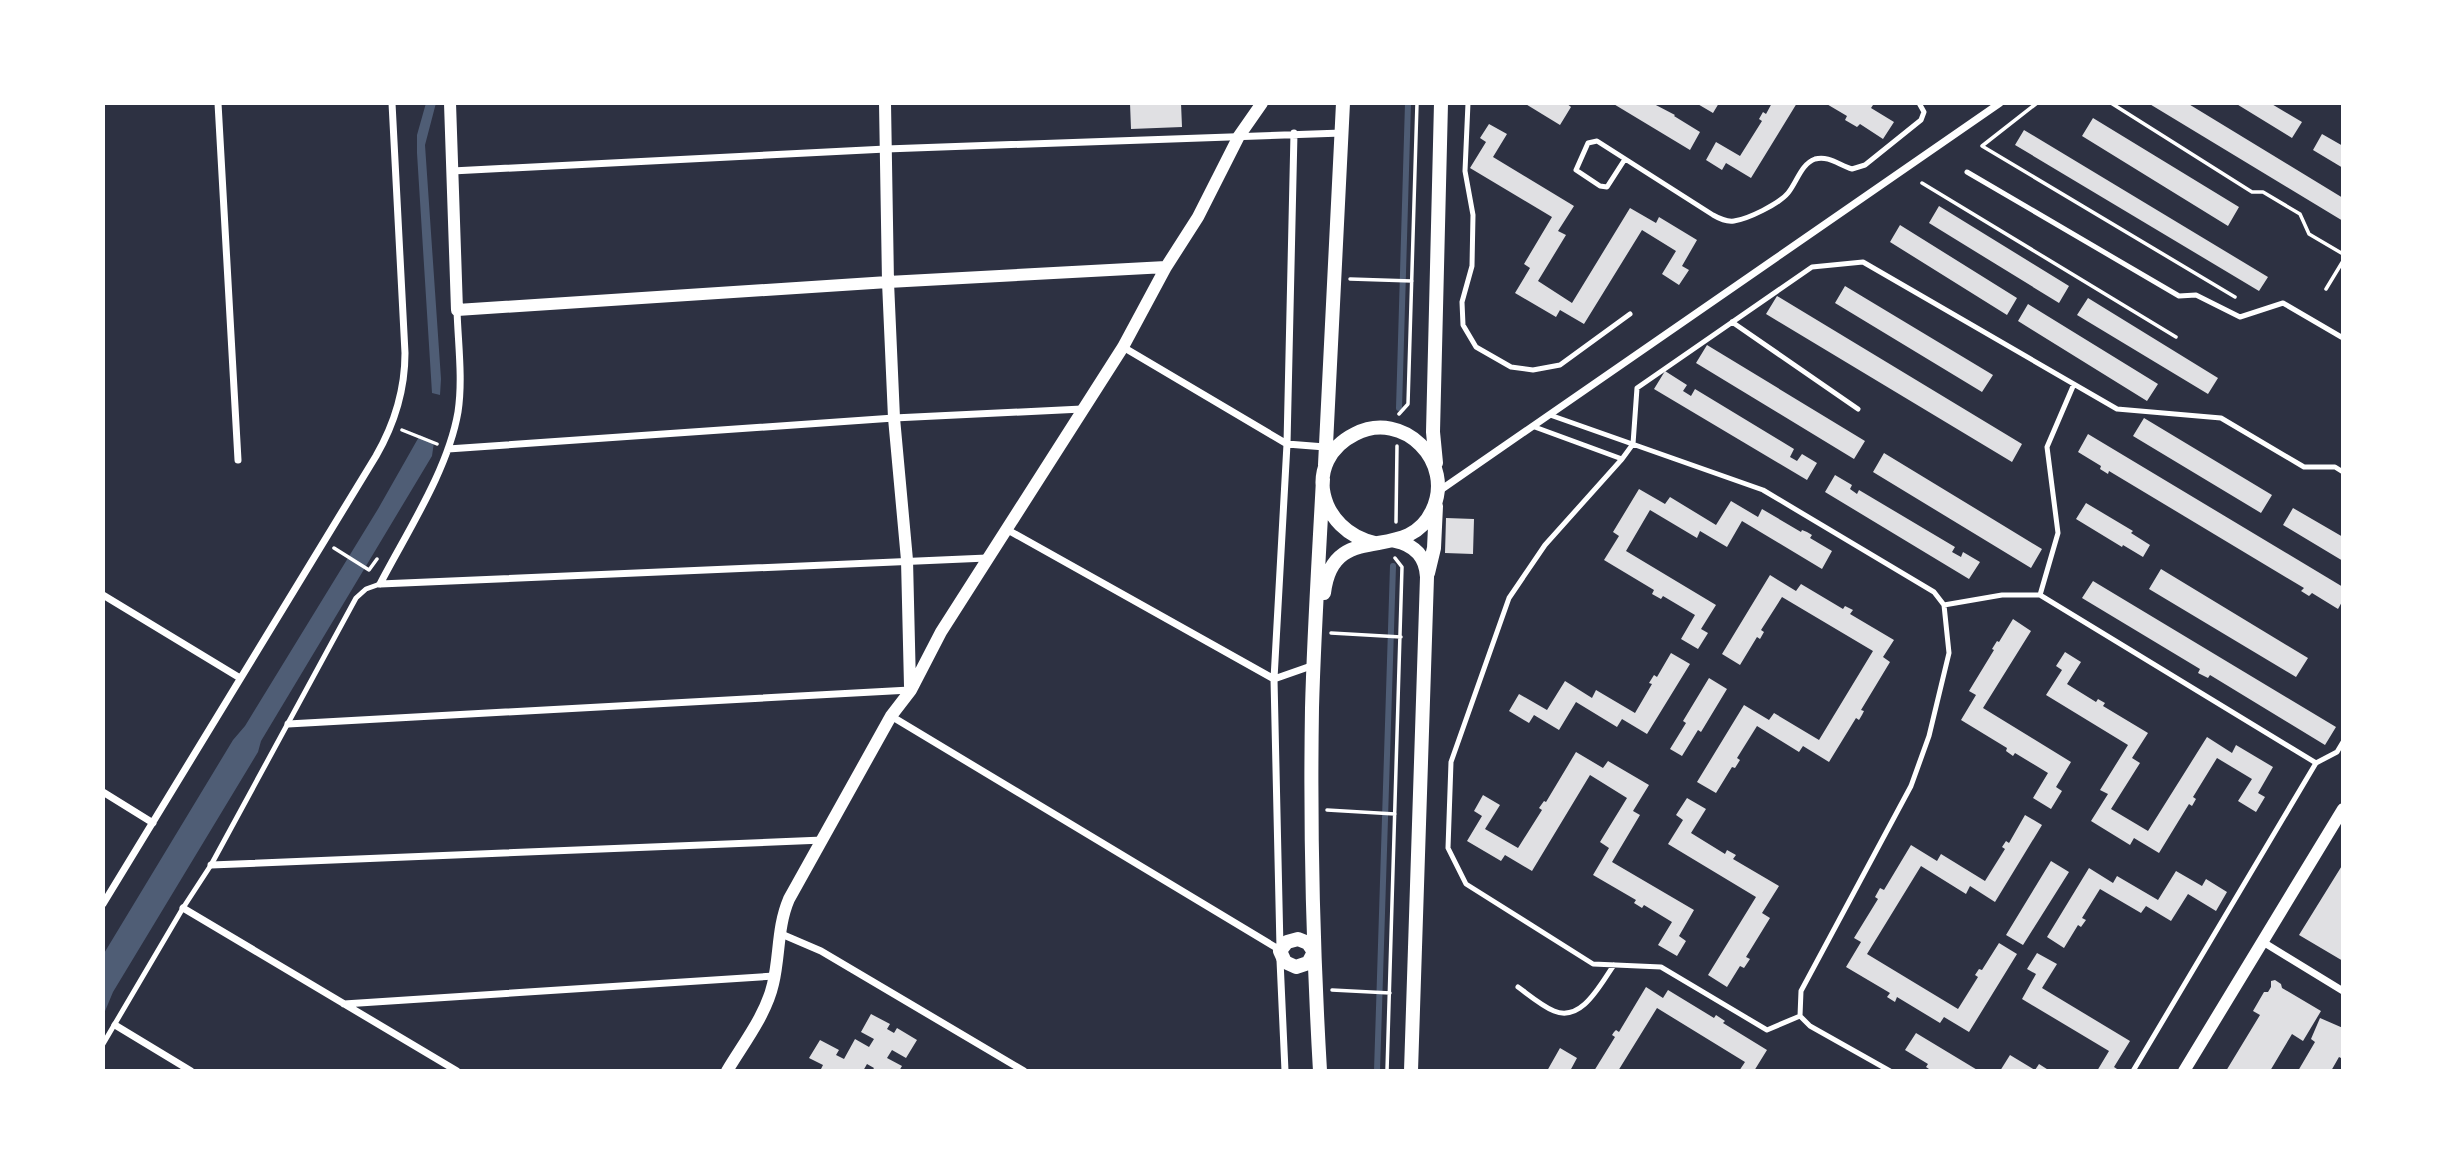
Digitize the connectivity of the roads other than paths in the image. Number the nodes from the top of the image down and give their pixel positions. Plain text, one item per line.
1 (219, 103) edge
2 (392, 103) edge
3 (450, 103) edge
4 (885, 103) edge
5 (1262, 103) edge
6 (1343, 103) edge
7 (1441, 103) edge
8 (1468, 103) edge
9 (1919, 103) edge
10 (2000, 103) edge
11 (1294, 133) junction
12 (1342, 133) junction
13 (1240, 136) junction
14 (886, 149) junction
15 (1625, 159) junction
16 (451, 172) junction
17 (1967, 172) dead end
18 (1166, 267) junction
19 (888, 282) junction
20 (457, 310) junction
21 (1630, 314) dead end
22 (1732, 322) junction
23 (2343, 338) edge
24 (1123, 347) junction
25 (2074, 384) junction
26 (1858, 409) dead end
27 (1082, 410) junction
28 (1550, 415) junction
29 (894, 418) junction
30 (1532, 426) junction
31 (1287, 444) junction
32 (1633, 444) junction
33 (444, 447) junction
34 (1325, 447) junction
35 (1622, 459) junction
36 (238, 460) dead end
37 (1437, 471) junction
38 (2343, 472) edge
39 (1324, 474) junction
40 (1437, 496) junction
41 (1006, 529) junction
42 (1395, 541) junction
43 (1375, 542) junction
44 (988, 558) junction
45 (906, 560) junction
46 (1427, 578) junction
47 (380, 584) junction
48 (103, 595) edge
49 (2039, 595) junction
50 (1944, 605) junction
51 (1315, 632) junction
52 (1314, 665) junction
53 (240, 678) junction
54 (1274, 679) junction
55 (911, 690) junction
56 (891, 716) junction
57 (288, 724) junction
58 (2343, 742) edge
59 (2316, 763) junction
60 (103, 792) edge
61 (2343, 809) edge
62 (153, 823) junction
63 (823, 840) junction
64 (211, 865) junction
65 (103, 904) edge
66 (183, 908) junction
67 (779, 933) junction
68 (1297, 936) junction
69 (2263, 942) junction
70 (1280, 951) junction
71 (1614, 965) junction
72 (1297, 969) junction
73 (774, 976) junction
74 (1518, 987) dead end
75 (2343, 990) edge
76 (344, 1004) junction
77 (1800, 1016) junction
78 (115, 1025) junction
79 (103, 1044) edge
80 (191, 1071) edge
81 (457, 1071) edge
82 (727, 1071) edge
83 (1024, 1071) edge
84 (1285, 1071) edge
85 (1320, 1071) edge
86 (1411, 1071) edge
87 (1890, 1071) edge
88 (2133, 1071) edge
89 (2184, 1071) edge

1 - 36 street
2 - 53 street
3 - 16 street
4 - 14 street
5 - 13 street
6 - 12 main road
7 - 37 main road
8 - 21 lane
9 - 15 lane
10 - 28 street
11 - 12 street
11 - 13 street
11 - 31 street
12 - 34 main road
13 - 14 street
13 - 18 street
14 - 16 street
14 - 19 street
15 - 15 lane
16 - 20 street
17 - 23 lane
18 - 19 street
18 - 24 street
19 - 20 street
19 - 29 street
20 - 33 street
22 - 25 lane
22 - 26 lane
22 - 32 lane
24 - 27 street
24 - 31 street
25 - 38 lane
25 - 49 lane
27 - 29 street
27 - 41 street
28 - 30 street
28 - 32 lane
29 - 33 street
29 - 45 street
30 - 35 lane
30 - 40 street
31 - 34 street
31 - 54 street
32 - 35 lane
32 - 50 lane
33 - 47 street
34 - 39 main road
35 - 71 lane
37 - 39 main road
37 - 40 main road
39 - 43 main road
39 - 51 main road
40 - 42 main road
40 - 46 main road
41 - 44 street
41 - 54 street
42 - 43 main road
42 - 46 main road
43 - 51 main road
44 - 45 street
44 - 55 street
45 - 47 street
45 - 55 street
46 - 86 main road
47 - 57 lane
48 - 53 street
49 - 50 lane
49 - 59 lane
50 - 77 lane
51 - 52 main road
52 - 54 street
52 - 68 main road
53 - 62 street
54 - 68 street
55 - 56 street
55 - 57 street
56 - 63 street
56 - 70 street
57 - 64 lane
58 - 59 lane
59 - 88 lane
60 - 62 street
61 - 69 street
62 - 65 street
63 - 64 street
63 - 67 street
64 - 66 lane
66 - 76 street
66 - 78 lane
67 - 73 street
67 - 83 street
68 - 70 main road
68 - 72 main road
69 - 75 street
69 - 89 street
70 - 72 main road
71 - 74 lane
71 - 77 lane
72 - 84 street
72 - 85 main road
73 - 76 street
73 - 82 street
76 - 81 street
77 - 87 lane
78 - 79 lane
78 - 80 street

